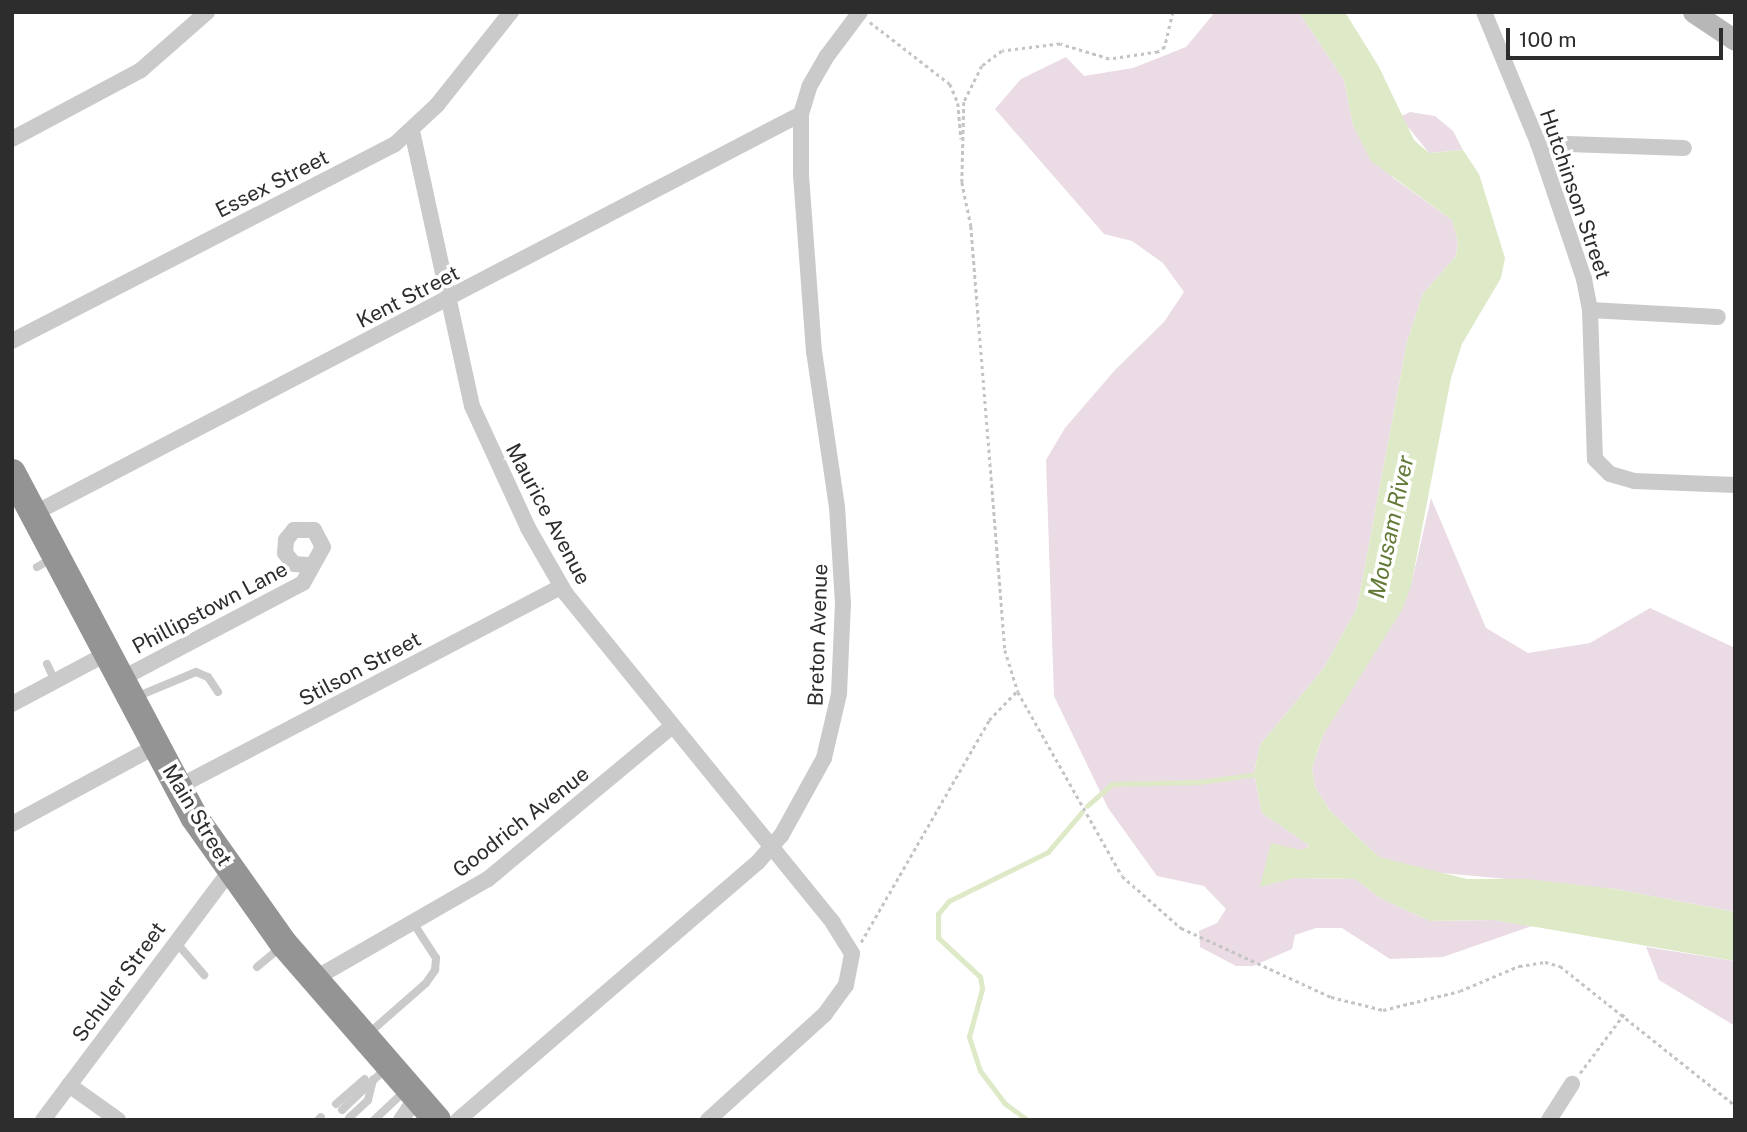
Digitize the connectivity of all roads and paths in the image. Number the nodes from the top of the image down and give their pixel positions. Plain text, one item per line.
1 (207, 12) edge
2 (511, 12) edge
3 (1173, 12) edge
4 (1484, 12) edge
5 (1693, 12) edge
6 (859, 13) edge
7 (1735, 40) edge
8 (802, 114) junction
9 (412, 131) junction
10 (12, 139) edge
11 (1538, 143) junction
12 (1684, 148) dead end
13 (962, 153) junction
14 (447, 301) junction
15 (1590, 310) junction
16 (1718, 317) dead end
17 (12, 341) edge
18 (12, 473) edge
19 (1735, 485) edge
20 (24, 511) edge
21 (310, 565) dead end
22 (561, 587) junction
23 (106, 654) junction
24 (47, 664) dead end
25 (55, 681) junction
26 (125, 690) junction
27 (1017, 691) junction
28 (218, 692) dead end
29 (12, 704) edge
30 (672, 726) junction
31 (156, 746) junction
32 (178, 787) junction
33 (12, 824) edge
34 (772, 848) junction
35 (230, 871) junction
36 (412, 921) junction
37 (175, 941) junction
38 (285, 944) junction
39 (852, 954) junction
40 (257, 967) dead end
41 (204, 975) dead end
42 (314, 979) junction
43 (1624, 1013) junction
44 (363, 1038) junction
45 (376, 1074) junction
46 (1572, 1084) joint
47 (69, 1085) junction
48 (405, 1101) edge
49 (1735, 1105) edge
50 (339, 1107) dead end
51 (349, 1118) edge
52 (44, 1120) edge
53 (118, 1120) edge
54 (374, 1120) edge
55 (438, 1120) edge
56 (458, 1120) edge
57 (708, 1120) edge
58 (1549, 1120) edge

1 - 10 street
2 - 9 street, Essex Street
3 - 13 path
4 - 11 street, Hutchinson Street
5 - 7 street
6 - 8 street, Breton Avenue
6 - 13 path
8 - 14 street, Kent Street
8 - 34 street, Breton Avenue
9 - 14 street, Maurice Avenue
9 - 17 street, Essex Street
11 - 12 street
11 - 15 street, Hutchinson Street
13 - 27 path
14 - 20 street, Kent Street
14 - 22 street, Maurice Avenue
15 - 16 street
15 - 19 street, Hutchinson Street
18 - 20 highway, Main Street
20 - 23 highway, Main Street
21 - 26 street, Phillipstown Lane
22 - 30 street, Maurice Avenue
22 - 32 street, Stilson Street
23 - 25 street
23 - 26 highway, Main Street
24 - 25 lane
25 - 29 street
26 - 28 lane
26 - 31 highway, Main Street
27 - 39 path
27 - 43 path
30 - 34 street, Maurice Avenue
30 - 36 street, Goodrich Avenue
31 - 32 highway, Main Street
31 - 33 street
32 - 35 highway, Main Street
34 - 39 street, Maurice Avenue
34 - 56 street, Breton Avenue
35 - 37 street, Schuler Street
35 - 38 highway, Main Street
36 - 42 street, Goodrich Avenue
36 - 44 lane
37 - 41 lane
37 - 47 street, Schuler Street
38 - 40 lane
38 - 42 highway, Main Street
39 - 57 street
42 - 44 highway, Main Street
43 - 46 path
43 - 49 path
44 - 45 highway, Main Street
45 - 48 highway, Main Street
45 - 50 lane
45 - 51 lane
46 - 58 street
47 - 52 street, Schuler Street
47 - 53 street
48 - 54 lane
48 - 55 highway, Main Street

